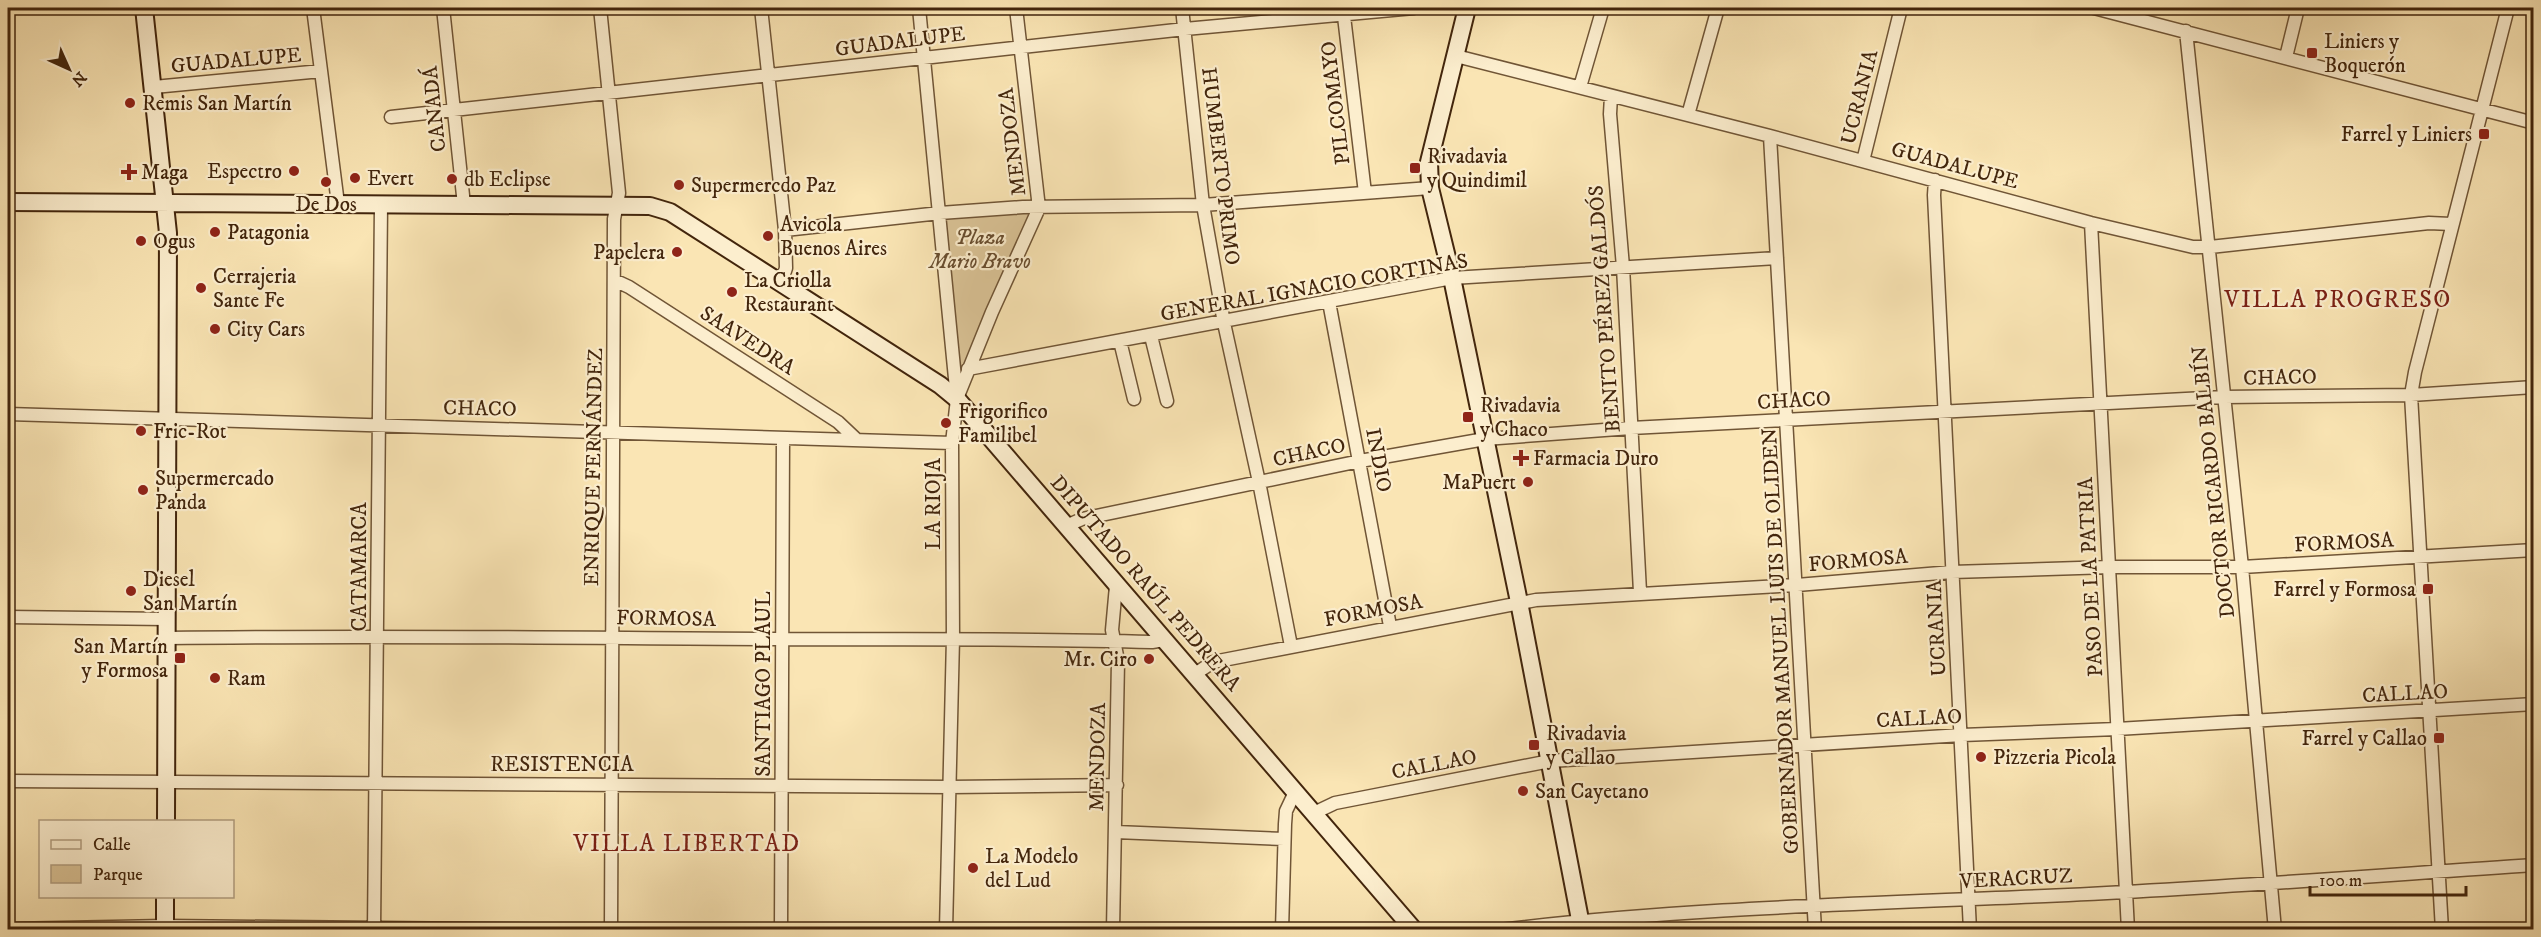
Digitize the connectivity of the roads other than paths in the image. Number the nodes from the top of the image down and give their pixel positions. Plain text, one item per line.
1 (144, 8) edge
2 (313, 8) edge
3 (442, 8) edge
4 (600, 8) edge
5 (761, 8) edge
6 (919, 8) edge
7 (1016, 8) edge
8 (1182, 8) edge
9 (1414, 8) edge
10 (1466, 8) edge
11 (1603, 8) edge
12 (1718, 8) edge
13 (1901, 8) edge
14 (2094, 8) edge
15 (2298, 8) edge
16 (2508, 8) edge
17 (2110, 9) edge
18 (1344, 10) edge
19 (1185, 29) junction
20 (2186, 31) junction
21 (1020, 46) junction
22 (1456, 56) junction
23 (2286, 57) junction
24 (925, 59) junction
25 (321, 71) junction
26 (768, 76) junction
27 (154, 87) junction
28 (1580, 87) junction
29 (608, 91) junction
30 (1611, 96) junction
31 (2481, 108) junction
32 (454, 110) junction
33 (1688, 115) junction
34 (391, 117) dead end
35 (2534, 123) edge
36 (1770, 136) junction
37 (1863, 161) junction
38 (1935, 180) junction
39 (1430, 188) junction
40 (1365, 194) junction
41 (8, 202) edge
42 (166, 202) junction
43 (338, 204) junction
44 (381, 205) junction
45 (1203, 205) junction
46 (464, 206) junction
47 (617, 206) junction
48 (1039, 208) junction
49 (940, 213) junction
50 (2091, 223) junction
51 (2451, 224) junction
52 (785, 230) junction
53 (2210, 247) junction
54 (1777, 258) junction
55 (1623, 267) junction
56 (1452, 278) junction
57 (614, 280) junction
58 (781, 283) junction
59 (1329, 302) junction
60 (1224, 322) junction
61 (1151, 336) junction
62 (1120, 341) junction
63 (968, 369) junction
64 (2534, 387) edge
65 (2411, 395) junction
66 (2224, 397) junction
67 (957, 399) junction
68 (1134, 399) dead end
69 (1167, 401) dead end
70 (2101, 405) junction
71 (1943, 412) junction
72 (8, 414) edge
73 (166, 419) junction
74 (1787, 420) junction
75 (379, 425) junction
76 (1631, 428) junction
77 (613, 431) junction
78 (783, 438) junction
79 (855, 439) junction
80 (1485, 439) junction
81 (952, 443) junction
82 (1360, 461) junction
83 (1259, 482) junction
84 (1066, 526) junction
85 (2534, 550) edge
86 (2420, 557) junction
87 (2110, 567) junction
88 (2242, 567) junction
89 (1952, 572) junction
90 (1797, 585) junction
91 (1116, 586) junction
92 (1640, 592) junction
93 (1519, 602) junction
94 (8, 617) edge
95 (167, 619) junction
96 (1390, 626) junction
97 (378, 635) junction
98 (610, 637) junction
99 (167, 638) junction
100 (953, 638) junction
101 (783, 639) junction
102 (1164, 640) junction
103 (1114, 641) junction
104 (1291, 646) junction
105 (1195, 674) junction
106 (2534, 704) edge
107 (2430, 712) junction
108 (2257, 721) junction
109 (2117, 729) junction
110 (1962, 735) junction
111 (1804, 744) junction
112 (1550, 761) junction
113 (8, 781) edge
114 (166, 781) junction
115 (376, 782) junction
116 (611, 784) junction
117 (1117, 785) junction
118 (782, 786) junction
119 (950, 787) junction
120 (1295, 792) junction
121 (1314, 813) junction
122 (166, 820) edge
123 (1116, 832) junction
124 (1284, 839) junction
125 (2534, 865) edge
126 (2438, 872) junction
127 (2272, 881) junction
128 (2127, 892) junction
129 (165, 898) edge
130 (1968, 900) junction
131 (1814, 905) junction
132 (1581, 925) edge
133 (165, 928) edge
134 (8, 929) edge
135 (374, 929) edge
136 (579, 930) edge
137 (611, 930) edge
138 (781, 930) edge
139 (946, 930) edge
140 (1113, 930) edge
141 (1282, 930) edge
142 (1414, 930) edge
143 (1500, 930) edge
144 (1815, 930) edge
145 (1970, 930) edge
146 (2128, 930) edge
147 (2275, 930) edge
148 (2442, 930) edge

1 - 27 street
2 - 25 street
3 - 32 street, CANADÁ
4 - 29 street, ENRIQUE FERNÁNDEZ
5 - 26 street
6 - 24 street, LA RIOJA
7 - 21 street, MENDOZA
8 - 19 street, HUMBERTO PRIMO
9 - 18 street, GUADALUPE
10 - 22 street
11 - 28 street
12 - 33 street
13 - 37 street, UCRANIA
14 - 17 street
15 - 23 street
16 - 31 street
17 - 20 street
18 - 19 street, GUADALUPE
18 - 40 street, PILCOMAYO
19 - 21 street, GUADALUPE
19 - 45 street, HUMBERTO PRIMO
20 - 23 street
20 - 53 street, DOCTOR RICARDO BALBÍN
21 - 24 street, GUADALUPE
21 - 48 street, MENDOZA
22 - 28 street, GUADALUPE
22 - 39 street
23 - 31 street
24 - 26 street, GUADALUPE
24 - 49 street, LA RIOJA
25 - 27 street, GUADALUPE
25 - 43 street
26 - 29 street, GUADALUPE
26 - 52 street
27 - 42 street
28 - 30 street, GUADALUPE
29 - 32 street, GUADALUPE
29 - 47 street, ENRIQUE FERNÁNDEZ
30 - 33 street, GUADALUPE
30 - 55 street, BENITO PÉREZ GALDÓS
31 - 35 street
31 - 51 street
32 - 34 street, GUADALUPE
32 - 46 street, CANADÁ
33 - 36 street, GUADALUPE
36 - 37 street, GUADALUPE
36 - 54 street, GOBERNADOR MANUEL LUIS DE OLIDEN
37 - 38 street, GUADALUPE
38 - 50 street, GUADALUPE
38 - 71 street, UCRANIA
39 - 40 street
39 - 56 street
40 - 45 street
41 - 42 street, DIPUTADO RAÚL PEDRERA
42 - 43 street, DIPUTADO RAÚL PEDRERA
42 - 73 street
43 - 44 street, DIPUTADO RAÚL PEDRERA
44 - 46 street, DIPUTADO RAÚL PEDRERA
44 - 75 street, CATAMARCA
45 - 48 street
45 - 60 street, HUMBERTO PRIMO
46 - 47 street, DIPUTADO RAÚL PEDRERA
47 - 57 street, ENRIQUE FERNÁNDEZ
47 - 58 street, DIPUTADO RAÚL PEDRERA
48 - 49 street
48 - 63 street, MENDOZA
49 - 52 street
49 - 67 street, LA RIOJA
50 - 53 street, GUADALUPE
50 - 70 street, PASO DE LA PATRIA
51 - 53 street, GUADALUPE
51 - 65 street
52 - 58 street
53 - 66 street, DOCTOR RICARDO BALBÍN
54 - 55 street, GENERAL IGNACIO CORTINAS
54 - 74 street, GOBERNADOR MANUEL LUIS DE OLIDEN
55 - 56 street, GENERAL IGNACIO CORTINAS
55 - 76 street, BENITO PÉREZ GALDÓS
56 - 59 street, GENERAL IGNACIO CORTINAS
56 - 80 street
57 - 77 street, ENRIQUE FERNÁNDEZ
57 - 79 street, SAAVEDRA
58 - 67 street, DIPUTADO RAÚL PEDRERA
59 - 60 street, GENERAL IGNACIO CORTINAS
59 - 82 street, INDIO
60 - 61 street, GENERAL IGNACIO CORTINAS
60 - 83 street, HUMBERTO PRIMO
61 - 62 street, GENERAL IGNACIO CORTINAS
61 - 69 street
62 - 63 street, GENERAL IGNACIO CORTINAS
62 - 68 street
63 - 67 street, MENDOZA
64 - 65 street, CHACO
65 - 66 street, CHACO
65 - 86 street
66 - 70 street, CHACO
66 - 88 street, DOCTOR RICARDO BALBÍN
67 - 81 street, LA RIOJA
67 - 84 street, DIPUTADO RAÚL PEDRERA
70 - 71 street, CHACO
70 - 87 street, PASO DE LA PATRIA
71 - 74 street, CHACO
71 - 89 street, UCRANIA
72 - 73 street, CHACO
73 - 75 street, CHACO
73 - 95 street
74 - 76 street, CHACO
74 - 90 street, GOBERNADOR MANUEL LUIS DE OLIDEN
75 - 77 street, CHACO
75 - 97 street, CATAMARCA
76 - 80 street, CHACO
76 - 92 street, BENITO PÉREZ GALDÓS
77 - 78 street, CHACO
77 - 98 street, ENRIQUE FERNÁNDEZ
78 - 79 street, CHACO
78 - 101 street, SANTIAGO PLAUL
79 - 81 street, CHACO
80 - 82 street, CHACO
80 - 93 street
81 - 100 street, LA RIOJA
82 - 83 street, CHACO
82 - 96 street, INDIO
83 - 84 street, CHACO
83 - 104 street, HUMBERTO PRIMO
84 - 91 street, DIPUTADO RAÚL PEDRERA
85 - 86 street, FORMOSA
86 - 88 street, FORMOSA
86 - 107 street
87 - 88 street, FORMOSA
87 - 89 street, FORMOSA
87 - 109 street, PASO DE LA PATRIA
88 - 108 street, DOCTOR RICARDO BALBÍN
89 - 90 street, FORMOSA
89 - 110 street, UCRANIA
90 - 92 street, FORMOSA
90 - 111 street, GOBERNADOR MANUEL LUIS DE OLIDEN
91 - 102 street, DIPUTADO RAÚL PEDRERA
91 - 103 street, MENDOZA
92 - 93 street, FORMOSA
93 - 96 street, FORMOSA
93 - 112 street
94 - 95 street
95 - 99 street
96 - 104 street, FORMOSA
97 - 98 street, FORMOSA
97 - 99 street, FORMOSA
97 - 115 street, CATAMARCA
98 - 101 street, FORMOSA
98 - 116 street, ENRIQUE FERNÁNDEZ
99 - 114 street
100 - 101 street, FORMOSA
100 - 103 street, FORMOSA
100 - 119 street, LA RIOJA
101 - 118 street, SANTIAGO PLAUL
102 - 103 street, FORMOSA
102 - 105 street, DIPUTADO RAÚL PEDRERA
103 - 117 street, MENDOZA
104 - 105 street, FORMOSA
105 - 120 street, DIPUTADO RAÚL PEDRERA
106 - 107 street, CALLAO
107 - 108 street, CALLAO
107 - 126 street
108 - 109 street, CALLAO
108 - 127 street, DOCTOR RICARDO BALBÍN
109 - 110 street, CALLAO
109 - 128 street, PASO DE LA PATRIA
110 - 111 street, CALLAO
110 - 130 street, UCRANIA
111 - 112 street, CALLAO
111 - 131 street, GOBERNADOR MANUEL LUIS DE OLIDEN
112 - 121 street, CALLAO
112 - 132 street
113 - 114 street, RESISTENCIA
114 - 115 street, RESISTENCIA
114 - 122 street
115 - 116 street, RESISTENCIA
115 - 135 street, CATAMARCA
116 - 118 street, RESISTENCIA
116 - 137 street, ENRIQUE FERNÁNDEZ
117 - 119 street, RESISTENCIA
117 - 123 street, MENDOZA
118 - 119 street, RESISTENCIA
118 - 138 street, SANTIAGO PLAUL
119 - 139 street, LA RIOJA
120 - 121 street, DIPUTADO RAÚL PEDRERA
120 - 124 street
121 - 142 street, DIPUTADO RAÚL PEDRERA
123 - 124 street
123 - 140 street, MENDOZA
124 - 141 street
125 - 126 street, VERACRUZ
126 - 127 street, VERACRUZ
126 - 148 street
127 - 128 street, VERACRUZ
127 - 147 street, DOCTOR RICARDO BALBÍN
128 - 130 street, VERACRUZ
128 - 146 street, PASO DE LA PATRIA
129 - 133 street
130 - 131 street, VERACRUZ
130 - 145 street, UCRANIA
131 - 132 street, VERACRUZ
131 - 144 street, GOBERNADOR MANUEL LUIS DE OLIDEN
132 - 143 street, VERACRUZ
133 - 134 street
133 - 135 street
135 - 136 street

